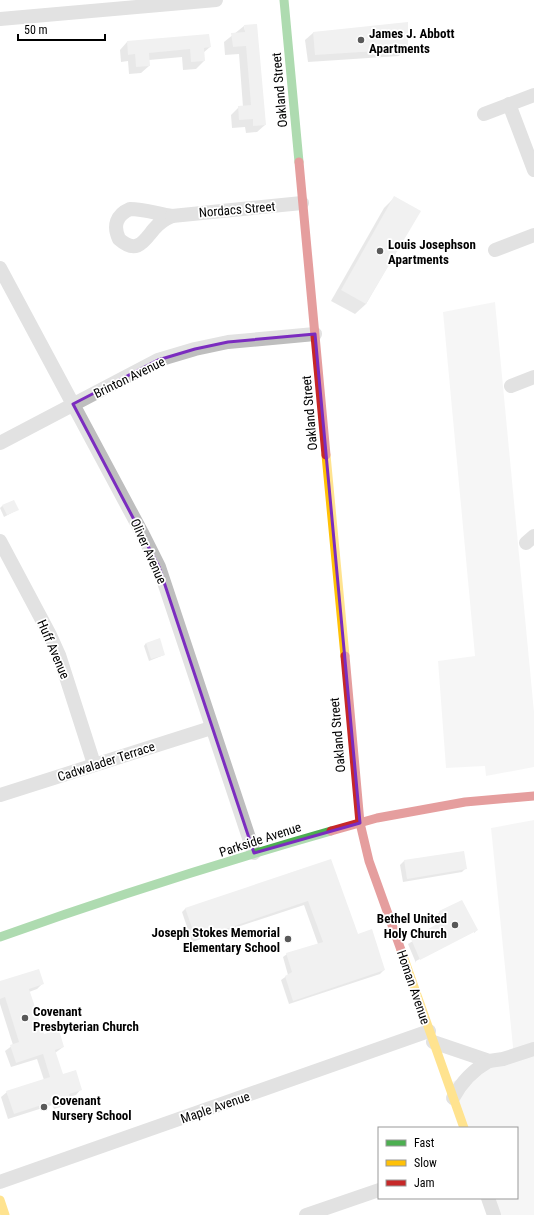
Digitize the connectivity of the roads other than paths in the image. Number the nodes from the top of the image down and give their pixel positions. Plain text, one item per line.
1 (216, 0) edge
2 (284, 0) edge
3 (0, 19) edge
4 (534, 94) edge
5 (508, 104) junction
6 (484, 114) dead end
7 (534, 170) edge
8 (302, 203) junction
9 (172, 216) dead end
10 (534, 235) edge
11 (495, 250) dead end
12 (0, 268) edge
13 (315, 334) junction
14 (534, 377) edge
15 (511, 386) dead end
16 (73, 404) junction
17 (0, 443) edge
18 (0, 541) edge
19 (211, 728) junction
20 (94, 764) junction
21 (0, 795) edge
22 (534, 796) edge
23 (360, 823) junction
24 (254, 853) junction
25 (0, 937) edge
26 (431, 1036) junction
27 (534, 1049) edge
28 (489, 1060) junction
29 (453, 1098) junction
30 (464, 1127) edge
31 (0, 1182) edge
32 (378, 1190) edge
33 (488, 1199) edge
34 (0, 1200) edge
35 (5, 1215) edge
36 (306, 1215) edge
37 (494, 1215) edge

1 - 3 street
2 - 8 street, Oakland Street
4 - 5 street
5 - 6 street
5 - 7 street
8 - 9 street, Nordacs Street
8 - 13 street, Oakland Street
10 - 11 street
12 - 16 street, Oliver Avenue
13 - 16 street, Brinton Avenue
13 - 23 street, Oakland Street
14 - 15 street
16 - 17 street, Brinton Avenue
16 - 19 street, Oliver Avenue
18 - 20 street, Huff Avenue
19 - 20 street, Cadwalader Terrace
19 - 24 street, Oliver Avenue
20 - 21 street, Cadwalader Terrace
22 - 23 street, Parkside Avenue
23 - 24 street, Parkside Avenue
23 - 26 street, Homan Avenue
24 - 25 street, Parkside Avenue
26 - 28 street
26 - 29 street, Homan Avenue
26 - 31 street, Maple Avenue
27 - 28 street
28 - 29 street
29 - 30 street, Homan Avenue
32 - 36 street
33 - 37 street
34 - 35 street

